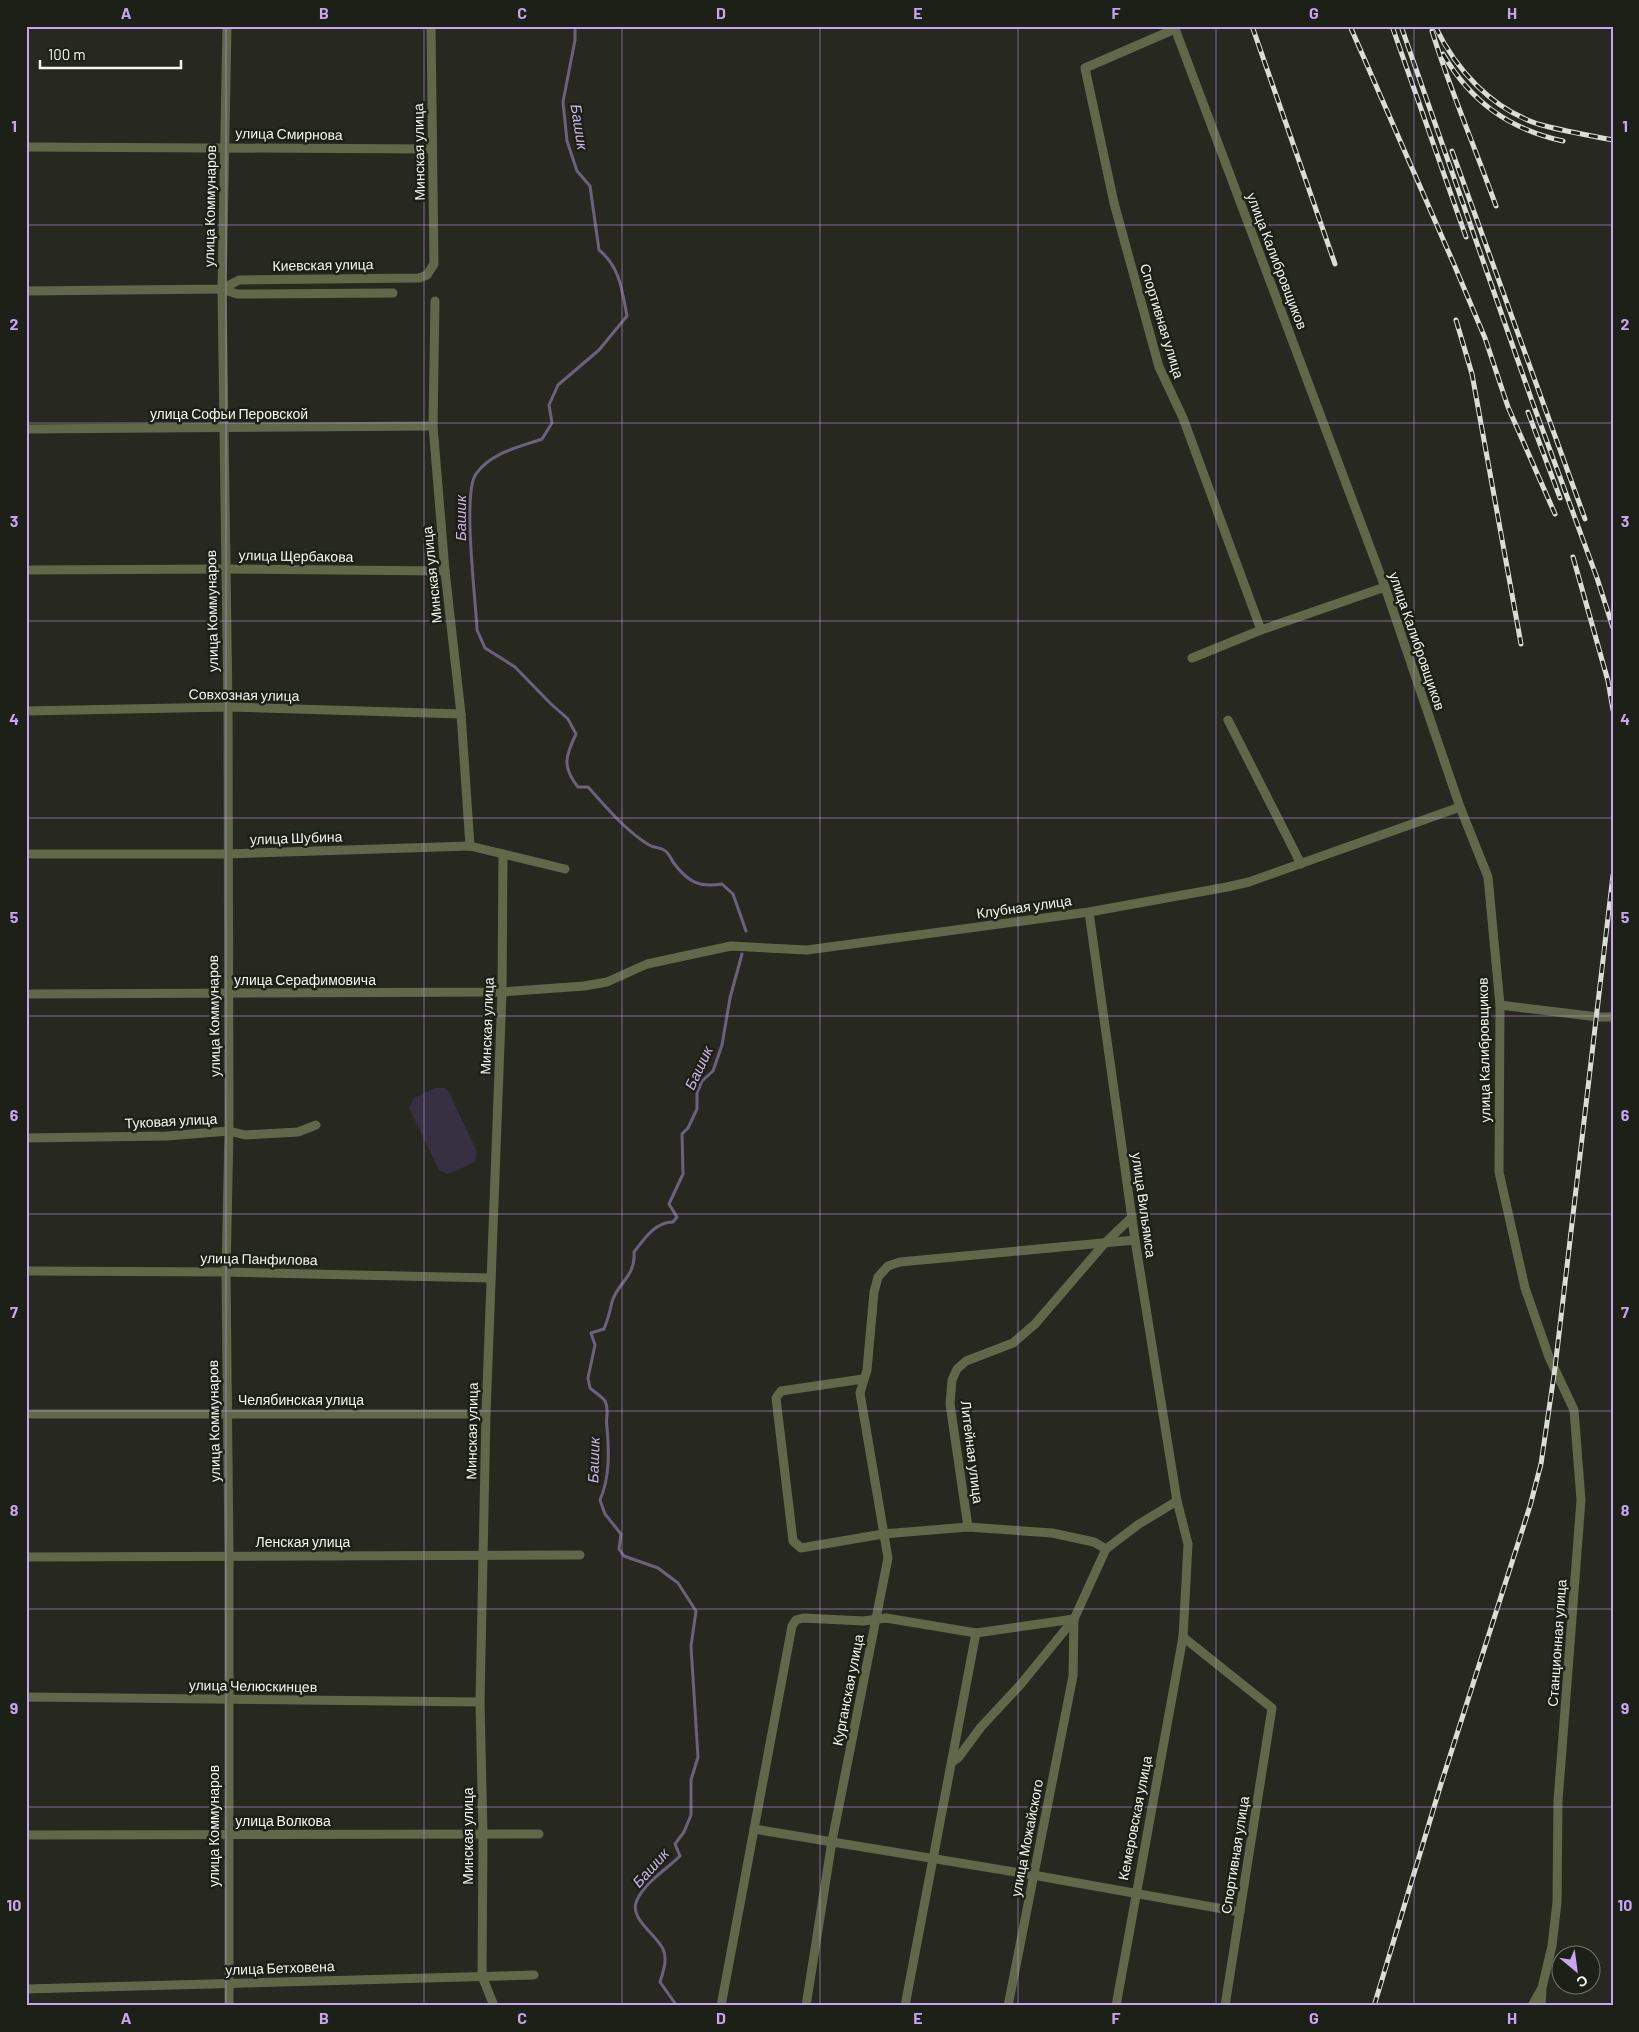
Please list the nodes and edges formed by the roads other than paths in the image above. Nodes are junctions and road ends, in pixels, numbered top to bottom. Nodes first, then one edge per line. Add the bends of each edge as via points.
1 (227, 26) edge
2 (431, 26) edge
3 (1174, 27) edge
4 (225, 146) junction
5 (26, 147) edge
6 (432, 150) junction
7 (427, 275) joint
8 (364, 278) junction
9 (222, 289) junction
10 (26, 291) edge
11 (363, 294) junction
12 (393, 294) dead end
13 (435, 301) dead end
14 (433, 426) junction
15 (225, 428) junction
16 (26, 429) edge
17 (225, 569) junction
18 (26, 570) edge
19 (445, 571) junction
20 (1385, 588) junction
21 (1262, 630) junction
22 (1192, 658) dead end
23 (228, 707) junction
24 (26, 711) edge
25 (461, 714) junction
26 (1228, 720) dead end
27 (1460, 807) junction
28 (470, 846) junction
29 (26, 854) edge
30 (227, 854) junction
31 (503, 854) junction
32 (1301, 864) junction
33 (565, 869) dead end
34 (1089, 912) junction
35 (584, 986) joint
36 (502, 992) junction
37 (26, 994) edge
38 (227, 994) junction
39 (1500, 1005) junction
40 (1613, 1016) edge
41 (316, 1124) dead end
42 (229, 1131) junction
43 (26, 1138) edge
44 (1132, 1217) junction
45 (1136, 1240) junction
46 (1104, 1244) junction
47 (26, 1272) edge
48 (226, 1272) junction
49 (491, 1278) junction
50 (1525, 1288) joint
51 (863, 1379) junction
52 (26, 1414) edge
53 (227, 1414) junction
54 (486, 1414) junction
55 (1177, 1501) junction
56 (968, 1527) junction
57 (884, 1534) junction
58 (1106, 1549) junction
59 (229, 1555) junction
60 (580, 1555) dead end
61 (26, 1556) edge
62 (484, 1556) junction
63 (876, 1619) junction
64 (1074, 1619) junction
65 (976, 1633) junction
66 (1183, 1637) junction
67 (26, 1698) edge
68 (228, 1699) junction
69 (480, 1702) junction
70 (952, 1762) junction
71 (754, 1829) junction
72 (483, 1834) junction
73 (539, 1834) dead end
74 (26, 1835) edge
75 (228, 1835) junction
76 (832, 1841) junction
77 (934, 1858) junction
78 (1033, 1875) junction
79 (1135, 1895) junction
80 (1240, 1912) junction
81 (534, 1974) dead end
82 (482, 1976) junction
83 (229, 1984) junction
84 (1542, 1988) junction
85 (26, 1989) edge
86 (229, 2006) edge
87 (494, 2006) edge
88 (721, 2006) edge
89 (806, 2006) edge
90 (905, 2006) edge
91 (1008, 2006) edge
92 (1116, 2006) edge
93 (1225, 2006) edge
94 (1532, 2006) edge
95 (1541, 2006) edge

1 - 4 street, улица Коммунаров
2 - 6 street, Минская улица
3 - 20 street, улица Калибровщиков
3 - 21 street, Спортивная улица via 1084,68 1114,203 1159,367 1183,418
4 - 5 street, улица Смирнова
4 - 6 street, улица Смирнова
4 - 9 street, улица Коммунаров
6 - 7 street, Минская улица via 434,264
7 - 8 street, Киевская улица via 419,278
8 - 9 street, Киевская улица via 240,280
8 - 11 street
9 - 10 street, Киевская улица
9 - 11 street, Киевская улица via 237,294
9 - 15 street, улица Коммунаров
11 - 12 street, Киевская улица
13 - 14 street, Минская улица
14 - 15 street, улица Софьи Перовской
14 - 19 street, Минская улица
15 - 16 street, улица Софьи Перовской
15 - 17 street, улица Коммунаров
17 - 18 street, улица Щербакова
17 - 19 street, улица Щербакова
17 - 23 street, улица Коммунаров
19 - 25 street, Минская улица
20 - 21 street
20 - 27 street, улица Калибровщиков
21 - 22 street
23 - 24 street, Совхозная улица
23 - 25 street, Совхозная улица
23 - 30 street, улица Коммунаров
25 - 28 street, Минская улица
26 - 32 street
27 - 32 street, Клубная улица
27 - 39 street, улица Калибровщиков via 1488,877
28 - 30 street, улица Шубина
28 - 31 street, улица Шубина
29 - 30 street, улица Шубина
30 - 38 street, улица Коммунаров
31 - 33 street, улица Шубина
31 - 36 street, Минская улица
32 - 34 street, Клубная улица via 1249,882
34 - 35 street, Клубная улица via 807,950 731,946 648,964 607,982
34 - 44 street, улица Вильямса
35 - 36 street, улица Серафимовича
36 - 38 street, улица Серафимовича
36 - 49 street, Минская улица
37 - 38 street, улица Серафимовича
38 - 42 street, улица Коммунаров
39 - 40 street
39 - 50 street, улица Калибровщиков via 1499,1172
41 - 42 street, Туковая улица via 298,1132 245,1134
42 - 43 street, Туковая улица via 168,1136
42 - 48 street, улица Коммунаров
44 - 45 street, улица Вильямса
44 - 46 street
45 - 46 street
45 - 55 street, улица Вильямса
46 - 51 street, Курганская улица via 900,1262 888,1266 878,1277 874,1292 867,1370
46 - 56 street, Литейная улица via 1035,1324 1013,1343 966,1361 956,1369 950,1404
47 - 48 street, улица Панфилова
48 - 49 street, улица Панфилова
48 - 53 street, улица Коммунаров
49 - 54 street, Минская улица
50 - 84 street, Станционная улица via 1549,1357 1574,1410 1581,1500 1558,1801 1557,1902 1552,1946
51 - 57 street, Курганская улица via 860,1393
51 - 57 street via 777,1394 793,1541 801,1548
52 - 53 street, Челябинская улица
53 - 54 street, Челябинская улица
53 - 59 street, улица Коммунаров
54 - 62 street, Минская улица
55 - 58 street
55 - 66 street, улица Вильямса via 1188,1544
56 - 57 street
56 - 58 street via 1052,1533 1094,1542
57 - 63 street, Курганская улица via 888,1558
58 - 64 street
59 - 61 street, Ленская улица
59 - 62 street, Ленская улица
59 - 68 street, улица Коммунаров
60 - 62 street, Ленская улица
62 - 69 street, Минская улица
63 - 65 street
63 - 71 street via 803,1618 792,1626
63 - 76 street, Курганская улица
64 - 65 street
64 - 70 street via 1022,1684
64 - 78 street, улица Можайского via 1073,1676
65 - 70 street
66 - 79 street, Кемеровская улица
66 - 80 street, Спортивная улица via 1272,1708
67 - 68 street, улица Челюскинцев
68 - 69 street, улица Челюскинцев
68 - 75 street, улица Коммунаров
69 - 72 street, Минская улица
70 - 77 street
71 - 76 street
71 - 88 street
72 - 73 street, улица Волкова
72 - 75 street, улица Волкова
72 - 82 street, Минская улица
74 - 75 street, улица Волкова
75 - 83 street, улица Коммунаров
76 - 77 street
76 - 89 street, Курганская улица
77 - 78 street
77 - 90 street
78 - 79 street
78 - 91 street, улица Можайского
79 - 80 street
79 - 92 street, Кемеровская улица
80 - 93 street, Спортивная улица
81 - 82 street, улица Бетховена
82 - 83 street, улица Бетховена
82 - 87 street, Минская улица
83 - 85 street, улица Бетховена
83 - 86 street, улица Коммунаров
84 - 94 street, Станционная улица
84 - 95 street

